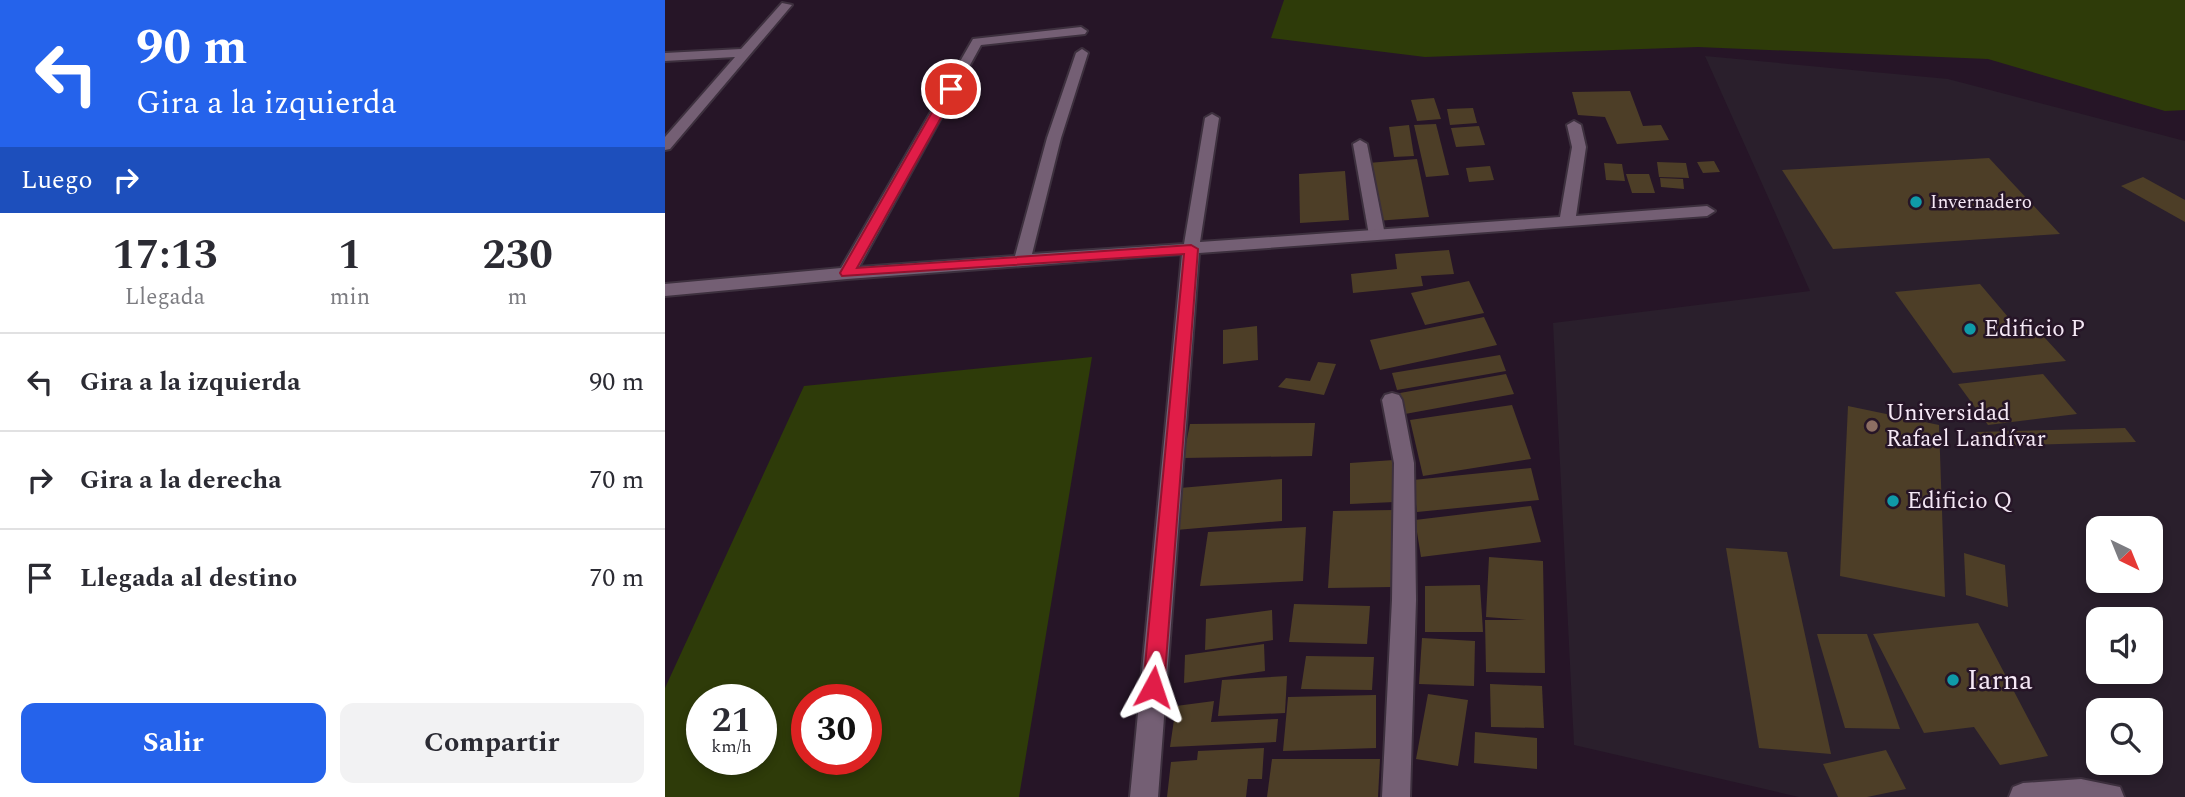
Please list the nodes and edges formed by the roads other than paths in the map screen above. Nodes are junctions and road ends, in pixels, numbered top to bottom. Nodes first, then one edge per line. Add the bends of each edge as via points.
1 (786, 5) dead end
2 (1081, 31) dead end
3 (743, 53) junction
4 (1082, 53) dead end
5 (665, 57) edge
6 (1212, 118) dead end
7 (1574, 125) dead end
8 (1360, 144) dead end
9 (665, 146) edge
10 (1707, 211) dead end
11 (1567, 222) junction
12 (1377, 235) junction
13 (1191, 249) junction
14 (1022, 261) junction
15 (847, 273) junction
16 (665, 290) edge
17 (1392, 400) dead end
18 (1144, 797) edge
19 (1395, 797) edge
20 (2023, 797) edge
21 (2110, 797) edge

1 - 3 street
2 - 15 street via 977,42
3 - 5 street
3 - 9 street
4 - 14 street
6 - 13 street
7 - 11 street via 1579,147
8 - 12 street
10 - 11 street
11 - 12 street
12 - 13 street
13 - 14 street
13 - 18 street
14 - 15 street
15 - 16 street
17 - 19 street via 1404,463 1404,600
20 - 21 street via 2081,793

